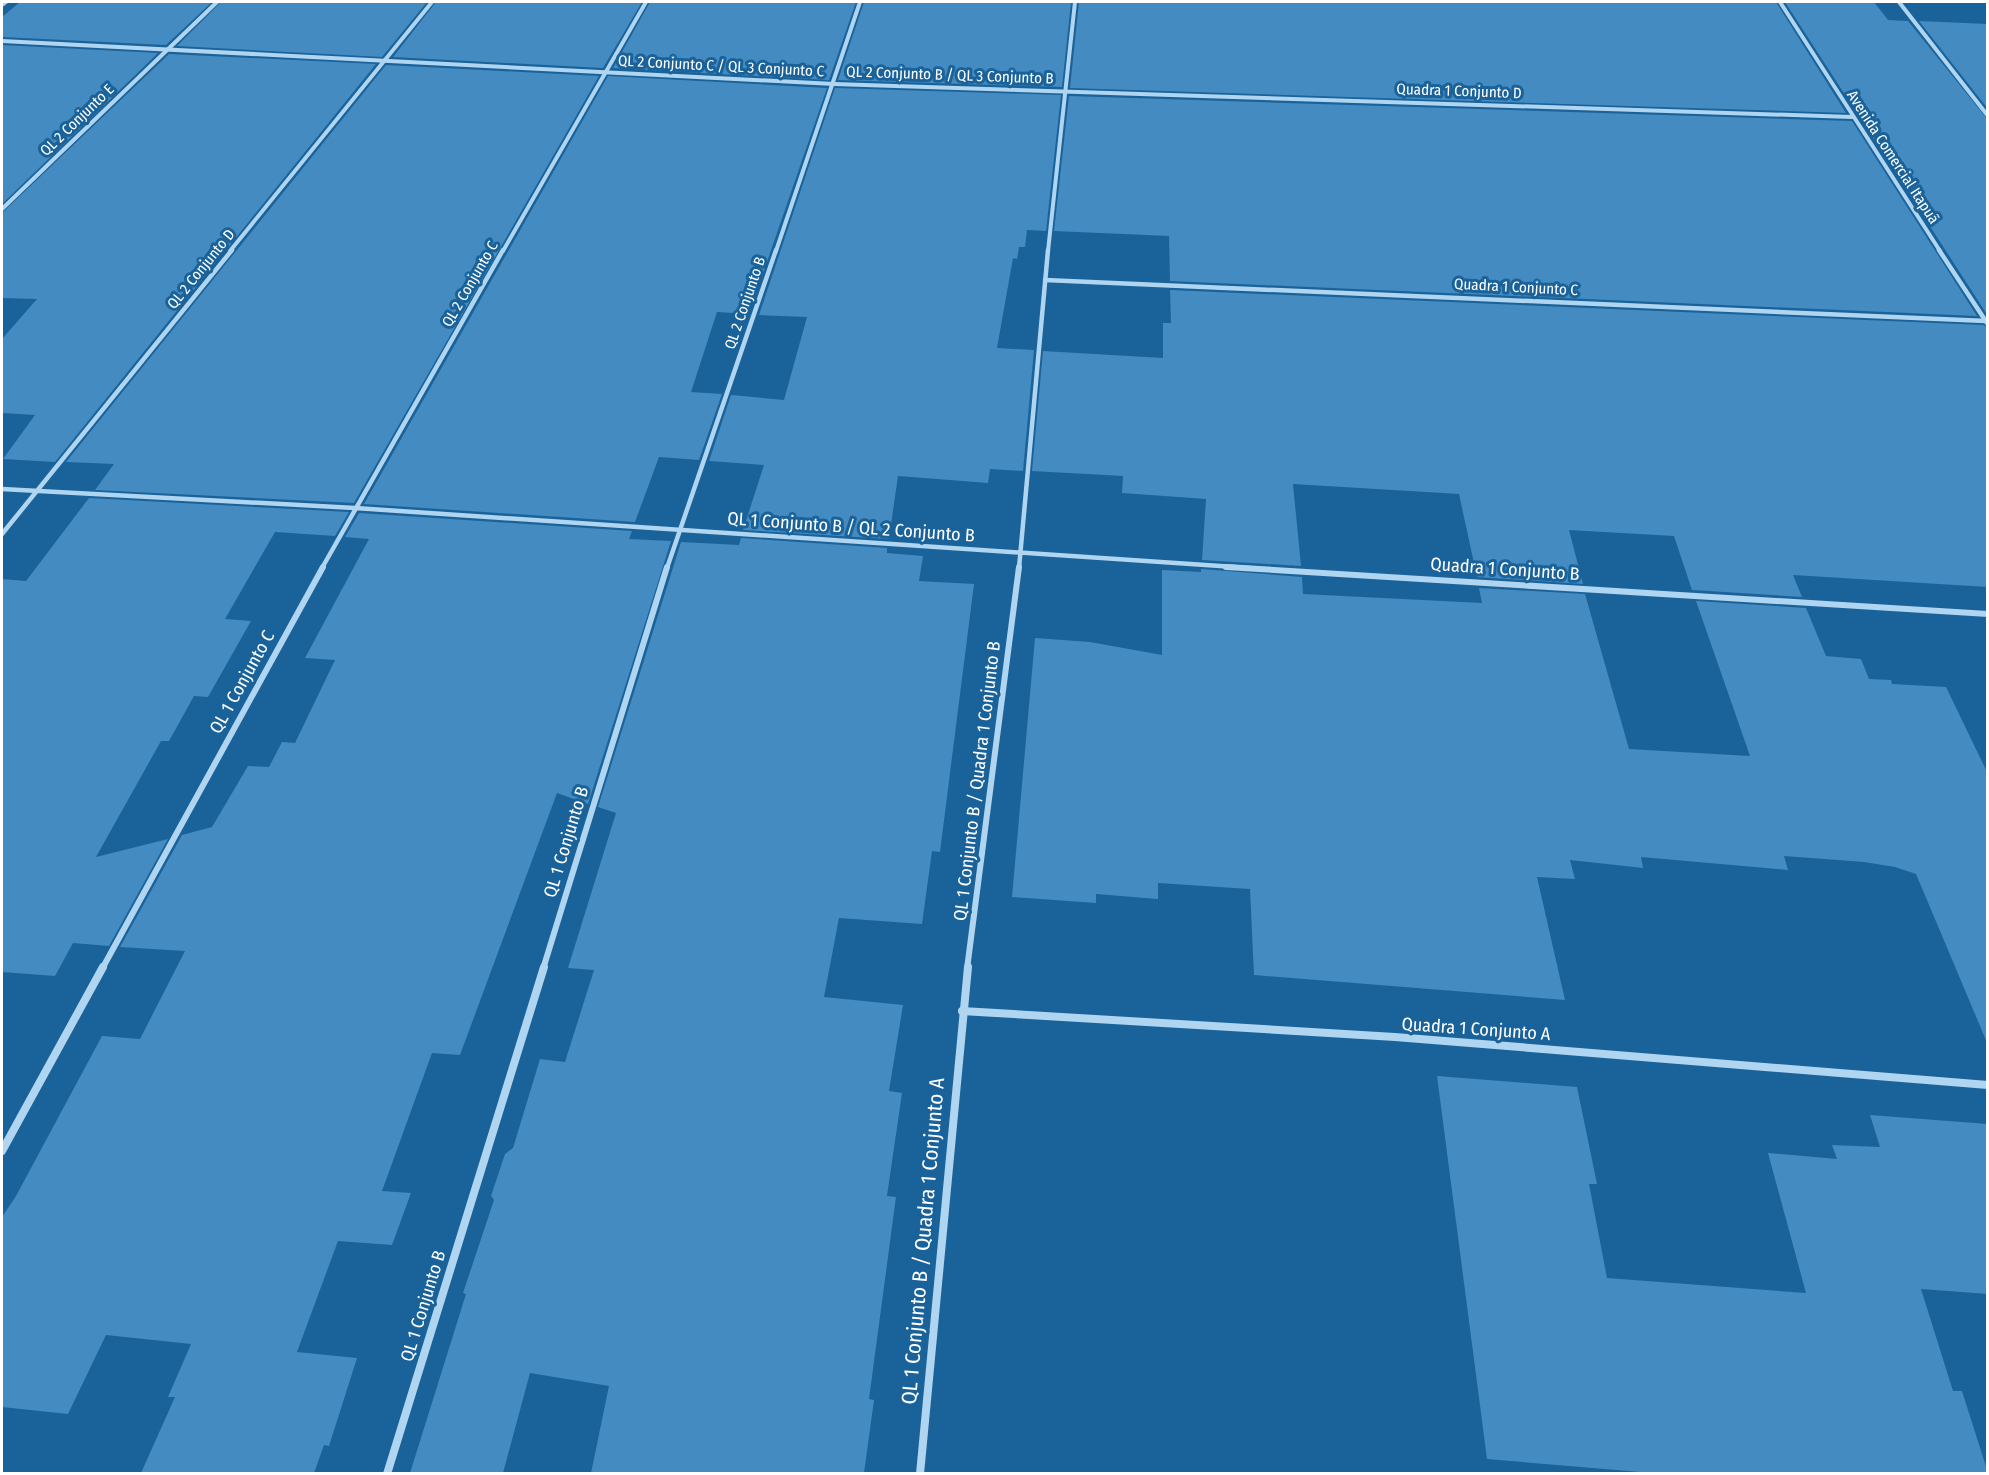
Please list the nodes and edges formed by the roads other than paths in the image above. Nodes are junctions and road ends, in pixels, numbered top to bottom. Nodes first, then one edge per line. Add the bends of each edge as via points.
1 (6, 2) edge
2 (217, 2) edge
3 (432, 2) edge
4 (646, 2) edge
5 (860, 2) edge
6 (1076, 2) edge
7 (1780, 2) edge
8 (1899, 2) edge
9 (2, 5) edge
10 (2, 41) edge
11 (168, 50) junction
12 (386, 60) junction
13 (607, 71) junction
14 (834, 84) junction
15 (1065, 90) junction
16 (1988, 116) edge
17 (1852, 117) junction
18 (2, 209) edge
19 (1045, 280) junction
20 (1987, 322) edge
21 (2, 489) edge
22 (35, 492) junction
23 (355, 508) junction
24 (679, 529) junction
25 (2, 534) edge
26 (1021, 554) junction
27 (1988, 614) edge
28 (962, 1011) junction
29 (1988, 1085) edge
30 (2, 1151) edge
31 (387, 1473) edge
32 (920, 1473) edge

1 - 9 street
2 - 11 street, QL 2 Conjunto E
3 - 12 street, QL 2 Conjunto D
4 - 13 street, QL 2 Conjunto C
5 - 14 street, QL 2 Conjunto B
6 - 15 street, QL 1 Conjunto B / Quadra 1 Conjunto B
7 - 17 street, Avenida Comercial Itapuã
8 - 16 street
10 - 11 street, QL 2 Conjunto C / QL 3 Conjunto C
11 - 12 street, QL 2 Conjunto C / QL 3 Conjunto C
11 - 18 street, QL 2 Conjunto E
12 - 13 street, QL 2 Conjunto C / QL 3 Conjunto C
12 - 22 street, QL 2 Conjunto D
13 - 14 street, QL 2 Conjunto C / QL 3 Conjunto C
13 - 23 street, QL 2 Conjunto C
14 - 15 street, QL 2 Conjunto B / QL 3 Conjunto B
14 - 24 street, QL 2 Conjunto B
15 - 17 street, Quadra 1 Conjunto D
15 - 19 street, QL 1 Conjunto B / Quadra 1 Conjunto B
17 - 20 street, Avenida Comercial Itapuã
19 - 20 street, Quadra 1 Conjunto C
19 - 26 street, QL 1 Conjunto B / Quadra 1 Conjunto B
21 - 22 street
22 - 23 street
22 - 25 street, QL 2 Conjunto D
23 - 24 street
23 - 30 street, QL 1 Conjunto C
24 - 26 street, QL 1 Conjunto B / QL 2 Conjunto B
24 - 31 street, QL 1 Conjunto B
26 - 27 street, Quadra 1 Conjunto B
26 - 28 street, QL 1 Conjunto B / Quadra 1 Conjunto B
28 - 29 street, Quadra 1 Conjunto A via 1395,1037
28 - 32 street, QL 1 Conjunto B / Quadra 1 Conjunto A

